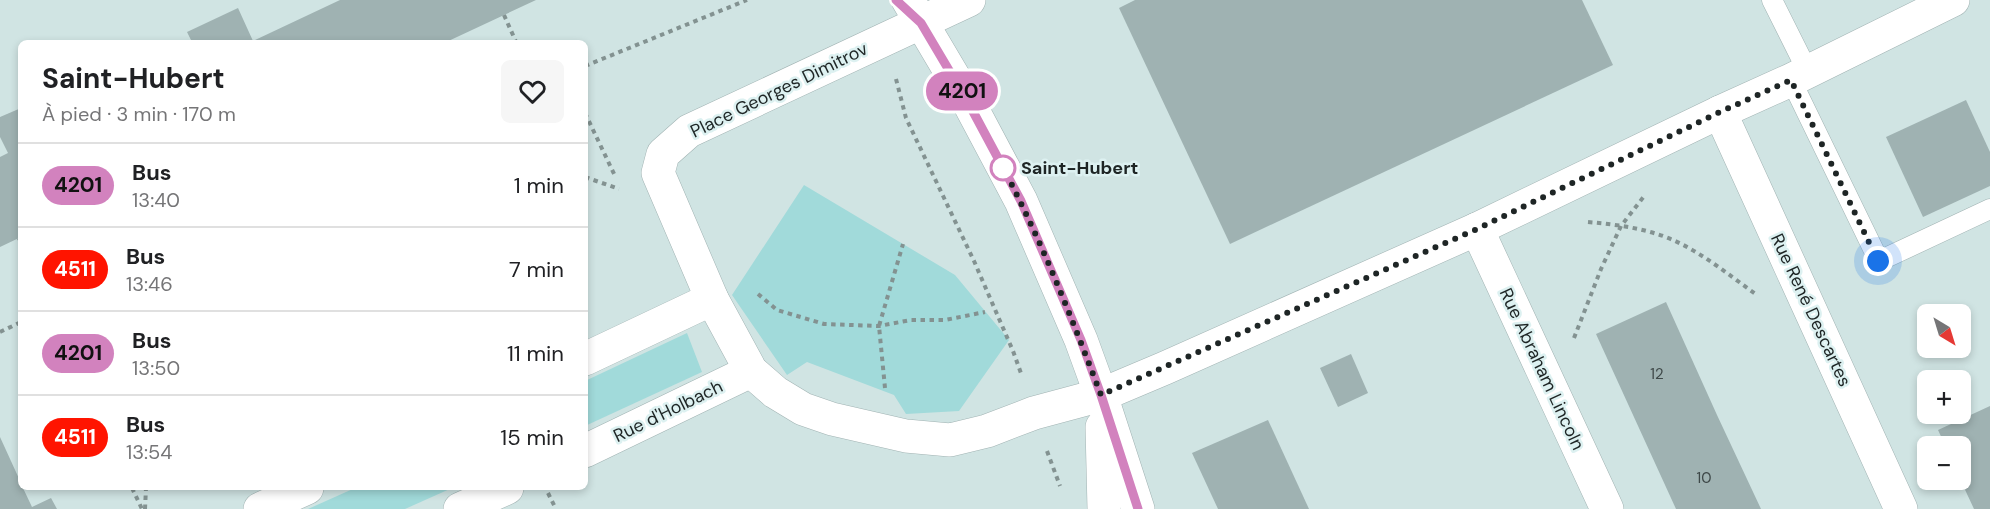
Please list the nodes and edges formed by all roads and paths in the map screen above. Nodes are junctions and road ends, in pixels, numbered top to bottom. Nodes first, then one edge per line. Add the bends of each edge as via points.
1 (747, 0) edge
2 (896, 0) edge
3 (969, 0) edge
4 (1772, 0) edge
5 (1953, 0) edge
6 (915, 11) edge
7 (504, 15) dead end
8 (515, 40) edge
9 (883, 40) junction
10 (588, 65) edge
11 (1800, 76) junction
12 (1720, 112) junction
13 (588, 119) edge
14 (622, 190) dead end
15 (1646, 194) dead end
16 (1990, 209) edge
17 (1587, 222) dead end
18 (1621, 225) junction
19 (1477, 229) junction
20 (903, 244) dead end
21 (750, 287) dead end
22 (1758, 295) dead end
23 (712, 299) junction
24 (985, 312) dead end
25 (18, 323) edge
26 (879, 326) junction
27 (0, 332) edge
28 (588, 358) edge
29 (751, 371) junction
30 (1550, 387) junction
31 (886, 392) dead end
32 (1101, 395) junction
33 (1034, 413) junction
34 (588, 450) edge
35 (133, 490) edge
36 (146, 490) edge
37 (303, 490) edge
38 (503, 490) edge
39 (547, 490) edge
40 (1062, 491) dead end
41 (143, 509) edge
42 (260, 509) edge
43 (460, 509) edge
44 (556, 509) edge
45 (1104, 509) edge
46 (1138, 509) edge
47 (1606, 509) edge
48 (1901, 509) edge

1 - 10 path
2 - 6 street
3 - 6 street, Place Georges Dimitrov
4 - 11 lane
5 - 11 street, Place Georges Dimitrov
6 - 9 street, Place Georges Dimitrov
6 - 32 street via 1021,201
7 - 8 path
9 - 23 street, Place Georges Dimitrov via 689,130 663,154 658,173
9 - 33 path via 906,118 974,261 1013,351
11 - 12 street, Place Georges Dimitrov
11 - 16 lane via 1878,261
12 - 19 street, Place Georges Dimitrov
12 - 48 street, Rue René Descartes
13 - 14 path
15 - 18 path
17 - 18 path
18 - 22 path via 1659,234 1689,248
18 - 30 path
19 - 30 street, Rue Abraham Lincoln
19 - 32 street, Place Georges Dimitrov
20 - 26 path
21 - 26 path via 777,310 824,324
23 - 28 street
23 - 29 street, Place Georges Dimitrov
24 - 26 path
25 - 27 path
26 - 31 path
29 - 33 street, Place Georges Dimitrov via 803,409 906,436 950,440
29 - 34 street, Rue d'Holbach
30 - 47 street, Rue Abraham Lincoln
32 - 33 street, Place Georges Dimitrov
32 - 45 street
32 - 46 street
33 - 40 path
35 - 41 path
36 - 41 path
37 - 42 street
38 - 43 street
39 - 44 path

